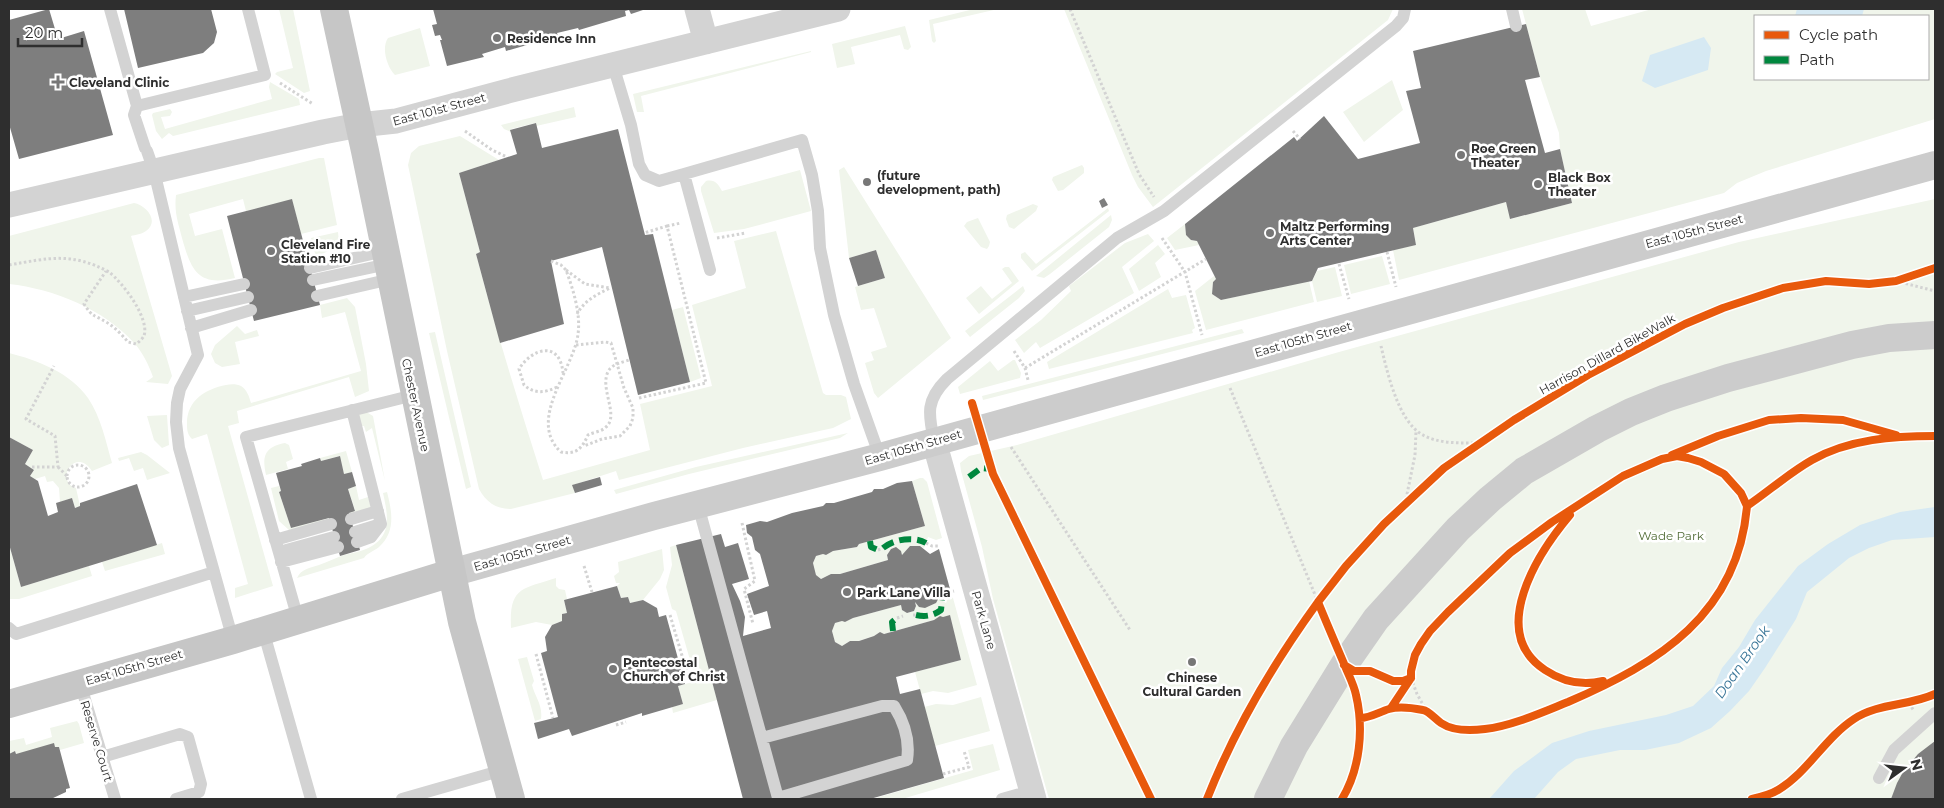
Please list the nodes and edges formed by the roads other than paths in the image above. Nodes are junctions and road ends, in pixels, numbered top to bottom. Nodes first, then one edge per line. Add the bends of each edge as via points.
1 (110, 9) edge
2 (248, 9) edge
3 (334, 9) edge
4 (697, 9) edge
5 (838, 9) edge
6 (1405, 9) edge
7 (1512, 9) edge
8 (801, 13) edge
9 (1516, 26) dead end
10 (706, 42) junction
11 (613, 65) junction
12 (137, 106) junction
13 (358, 125) junction
14 (149, 157) junction
15 (1935, 165) edge
16 (684, 174) junction
17 (9, 204) edge
18 (388, 265) junction
19 (710, 270) dead end
20 (311, 274) dead end
21 (244, 284) dead end
22 (317, 296) dead end
23 (184, 297) junction
24 (248, 297) dead end
25 (251, 310) dead end
26 (187, 311) junction
27 (191, 328) junction
28 (1935, 335) edge
29 (414, 395) junction
30 (352, 410) junction
31 (934, 441) junction
32 (880, 457) junction
33 (698, 505) junction
34 (380, 518) junction
35 (351, 519) dead end
36 (331, 524) dead end
37 (356, 537) dead end
38 (336, 542) dead end
39 (278, 552) junction
40 (214, 572) junction
41 (451, 573) junction
42 (298, 619) junction
43 (9, 628) edge
44 (263, 630) junction
45 (233, 640) junction
46 (80, 682) junction
47 (9, 704) edge
48 (1935, 713) edge
49 (762, 738) junction
50 (102, 757) junction
51 (503, 770) junction
52 (1879, 778) dead end
53 (1032, 795) edge
54 (115, 799) edge
55 (176, 799) edge
56 (311, 799) edge
57 (402, 799) edge
58 (512, 799) edge
59 (1002, 799) edge
60 (1268, 799) edge

1 - 12 lane
2 - 12 lane via 265,75
3 - 13 main road, Chester Avenue
4 - 10 street
5 - 8 street, East 101st Street
6 - 31 lane via 1396,26 1164,211 1117,238 947,378 932,396 930,423
7 - 9 lane
8 - 10 street, East 101st Street
10 - 11 street, East 101st Street
11 - 13 street, East 101st Street via 396,121
11 - 16 lane via 645,176 659,181
12 - 14 lane via 134,115
13 - 14 street, East 101st Street
13 - 18 main road, Chester Avenue
14 - 17 street, East 101st Street
14 - 23 lane
15 - 31 main road, East 105th Street
16 - 19 lane
16 - 32 lane via 802,140 817,202 820,248 834,315
18 - 20 lane
18 - 22 lane
18 - 29 main road, Chester Avenue
21 - 23 lane
23 - 26 lane
24 - 26 lane
25 - 27 lane
26 - 27 lane
27 - 40 lane via 198,355 180,389 176,422 179,448
28 - 60 main road via 1889,338 1852,345 1666,398 1597,429 1524,471 1458,529 1376,619 1294,746
29 - 30 lane
29 - 41 main road, Chester Avenue
30 - 34 lane
30 - 39 lane via 246,437
31 - 32 main road, East 105th Street
31 - 53 street, Park Lane
32 - 33 main road, East 105th Street
33 - 41 main road, East 105th Street
33 - 49 lane
34 - 35 lane
34 - 37 lane
36 - 39 lane
38 - 39 lane
39 - 42 lane
40 - 43 lane via 16,634
40 - 45 lane
41 - 42 main road, East 105th Street
41 - 51 main road, Chester Avenue
42 - 44 main road, East 105th Street
44 - 45 main road, East 105th Street
44 - 56 lane
45 - 46 main road, East 105th Street
46 - 47 main road, East 105th Street
46 - 50 lane, Reserve Court
48 - 52 lane via 1894,750
49 - 49 lane via 778,798 907,760 909,746 901,717 894,706 882,706
50 - 54 lane, Reserve Court
50 - 55 lane via 180,734 188,737 201,784 198,792
51 - 57 lane
51 - 58 main road, Chester Avenue
53 - 59 lane

